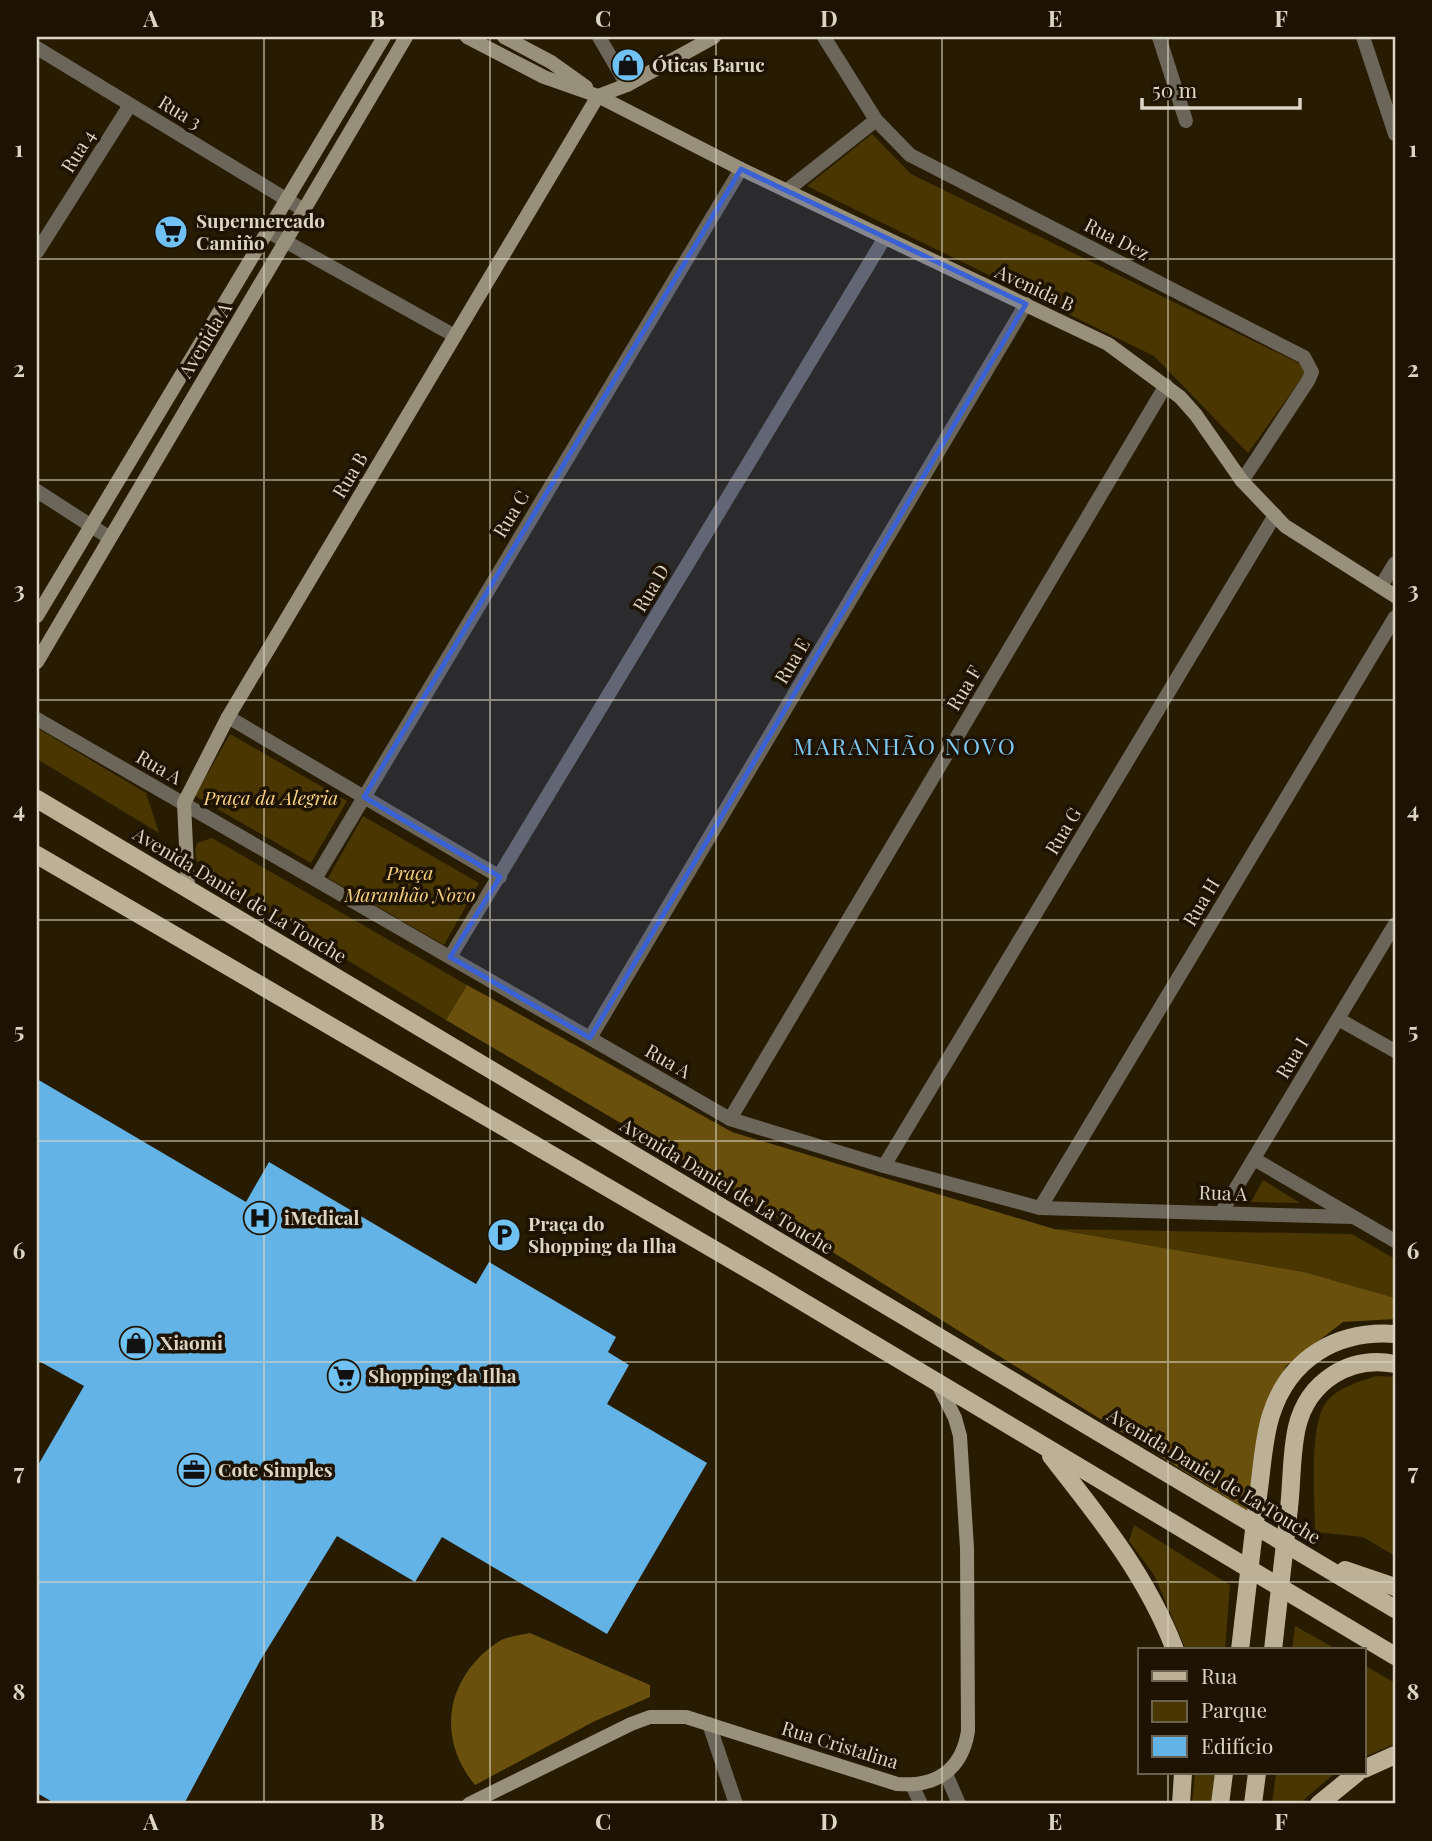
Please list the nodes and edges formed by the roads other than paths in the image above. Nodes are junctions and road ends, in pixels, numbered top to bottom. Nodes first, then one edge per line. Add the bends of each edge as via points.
1 (384, 37) edge
2 (405, 37) edge
3 (467, 37) edge
4 (504, 37) edge
5 (599, 37) edge
6 (714, 37) edge
7 (824, 37) edge
8 (1159, 37) edge
9 (1363, 37) edge
10 (37, 48) edge
11 (627, 85) junction
12 (598, 96) junction
13 (130, 105) junction
14 (876, 120) junction
15 (1186, 121) dead end
16 (1395, 134) edge
17 (741, 169) junction
18 (786, 191) junction
19 (287, 199) junction
20 (304, 210) junction
21 (267, 231) junction
22 (884, 239) junction
23 (285, 242) junction
24 (37, 253) edge
25 (1026, 304) junction
26 (455, 336) junction
27 (1166, 385) junction
28 (1242, 481) junction
29 (37, 491) edge
30 (1275, 515) junction
31 (92, 525) junction
32 (110, 537) junction
33 (1395, 563) edge
34 (1381, 586) junction
35 (1395, 596) edge
36 (37, 616) edge
37 (1395, 617) edge
38 (37, 662) edge
39 (229, 717) junction
40 (37, 719) edge
41 (364, 797) junction
42 (37, 799) edge
43 (184, 803) junction
44 (39, 858) edge
45 (500, 877) junction
46 (315, 879) junction
47 (188, 889) junction
48 (1395, 925) edge
49 (450, 957) junction
50 (1338, 1019) junction
51 (590, 1038) junction
52 (1395, 1051) edge
53 (730, 1119) junction
54 (1254, 1159) junction
55 (884, 1166) junction
56 (1040, 1208) junction
57 (1221, 1213) junction
58 (1352, 1217) junction
59 (1395, 1241) edge
60 (1395, 1334) edge
61 (1395, 1364) edge
62 (938, 1384) junction
63 (1045, 1447) junction
64 (1314, 1560) junction
65 (1395, 1587) edge
66 (1395, 1609) edge
67 (1174, 1648) edge
68 (1240, 1648) edge
69 (1273, 1648) edge
70 (1395, 1656) edge
71 (709, 1724) junction
72 (1395, 1755) edge
73 (1366, 1768) edge
74 (946, 1774) junction
75 (1183, 1774) edge
76 (1224, 1774) edge
77 (1257, 1774) edge
78 (1356, 1774) edge
79 (912, 1785) junction
80 (469, 1804) edge
81 (736, 1804) edge
82 (921, 1804) edge
83 (959, 1804) edge
84 (1181, 1804) edge
85 (1220, 1804) edge
86 (1254, 1804) edge
87 (1318, 1804) edge

1 - 19 street, Avenida A
2 - 20 street, Avenida A
3 - 12 street, Avenida B via 544,77
4 - 12 street, Avenida B via 551,62
5 - 11 street
6 - 11 street
7 - 14 street, Rua Dez
8 - 15 street
9 - 16 street
10 - 13 street, Rua 3
11 - 12 street
12 - 17 street, Avenida B
12 - 26 street, Rua B
13 - 19 street, Rua 3
13 - 24 street, Rua 4
14 - 18 street
14 - 28 street, Rua Dez via 910,155 1304,357 1312,372 1308,381
17 - 18 street, Avenida B
17 - 41 street, Rua C
18 - 22 street, Avenida B
19 - 20 street, Rua 3
19 - 21 street, Avenida A
20 - 23 street, Avenida A
21 - 23 street
21 - 31 street, Avenida A
22 - 25 street, Avenida B
22 - 45 street, Rua D
23 - 26 street
23 - 32 street, Avenida A
25 - 27 street, Avenida B via 1108,344
25 - 51 street, Rua E
26 - 39 street, Rua B
27 - 28 street, Avenida B via 1196,415
27 - 53 street, Rua F
28 - 30 street, Avenida B
29 - 31 street
30 - 34 street, Avenida B via 1285,526
30 - 55 street, Rua G
31 - 32 street
31 - 36 street, Avenida A
32 - 38 street, Avenida A
33 - 34 street
34 - 35 street, Avenida B
37 - 56 street, Rua H
39 - 41 street
39 - 43 street, Rua B
40 - 43 street, Rua A
41 - 45 street
41 - 46 street, Rua C
42 - 47 main road, Avenida Daniel de La Touche
43 - 46 street, Rua A
43 - 47 street
44 - 62 main road
45 - 49 street, Rua D
46 - 49 street, Rua A
47 - 64 main road, Avenida Daniel de La Touche
48 - 50 street, Rua I
49 - 51 street, Rua A
50 - 52 street
50 - 54 street, Rua I
51 - 53 street, Rua A
53 - 55 street, Rua A
54 - 57 street, Rua I
54 - 58 street, Rua A
55 - 56 street, Rua A
56 - 57 street, Rua A
57 - 58 street, Rua A
58 - 59 street, Rua A
60 - 68 main road, bridge via 1352,1335 1307,1359 1290,1378 1270,1418
61 - 69 main road, bridge via 1379,1361 1345,1367 1317,1388 1297,1427
62 - 63 main road
62 - 74 street via 960,1436 967,1548 968,1731 960,1759
63 - 67 main road via 1136,1569
63 - 70 main road
64 - 65 main road
64 - 66 main road, Avenida Daniel de La Touche
71 - 79 street, Rua Cristalina via 869,1777
71 - 80 street, Rua Cristalina via 686,1717 650,1717
71 - 81 street
72 - 73 main road
74 - 79 street, Rua Cristalina
74 - 83 street
75 - 84 main road
76 - 85 main road
77 - 86 main road
78 - 87 main road
79 - 82 street

